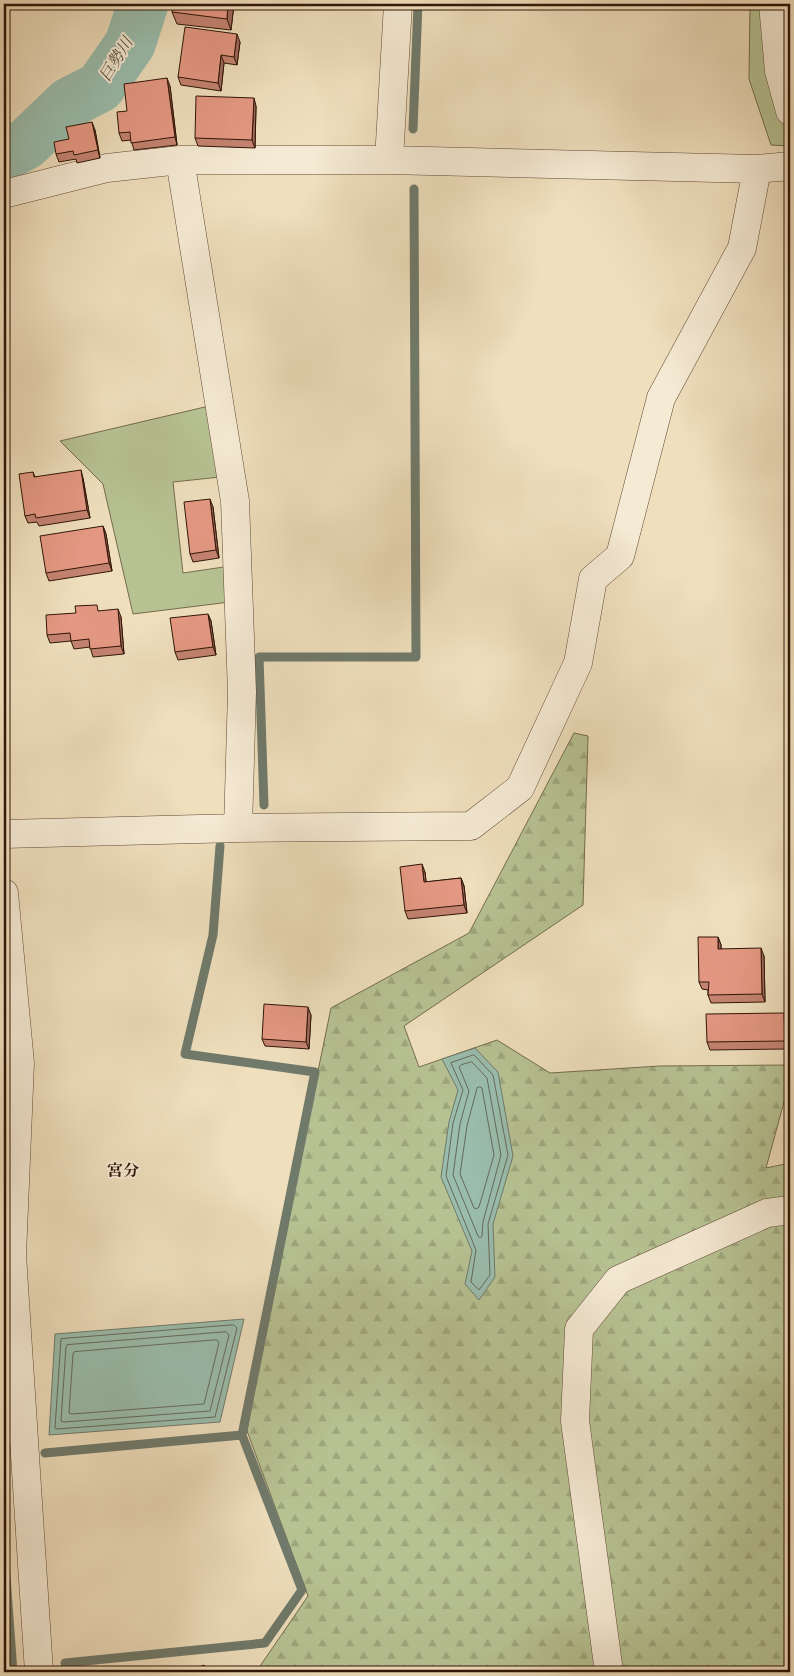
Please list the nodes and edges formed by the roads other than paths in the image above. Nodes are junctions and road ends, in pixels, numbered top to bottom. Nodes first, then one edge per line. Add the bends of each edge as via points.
1 (398, 4) edge
2 (772, 4) edge
3 (790, 111) edge
4 (180, 160) junction
5 (390, 160) junction
6 (790, 166) edge
7 (757, 169) junction
8 (4, 194) edge
9 (238, 828) junction
10 (4, 834) edge
11 (4, 893) edge
12 (12, 1062) edge
13 (790, 1210) edge
14 (39, 1672) edge
15 (609, 1672) edge

1 - 5 street
2 - 3 street via 779,72
4 - 5 street
4 - 8 street via 107,168
4 - 9 street via 235,501 242,692
5 - 7 street
6 - 7 street
7 - 9 street via 742,248 662,398 620,556 593,579 578,663 520,788 472,826
9 - 10 street
11 - 12 street
12 - 14 street via 12,1255
13 - 15 street via 767,1213 618,1280 578,1329 575,1421

